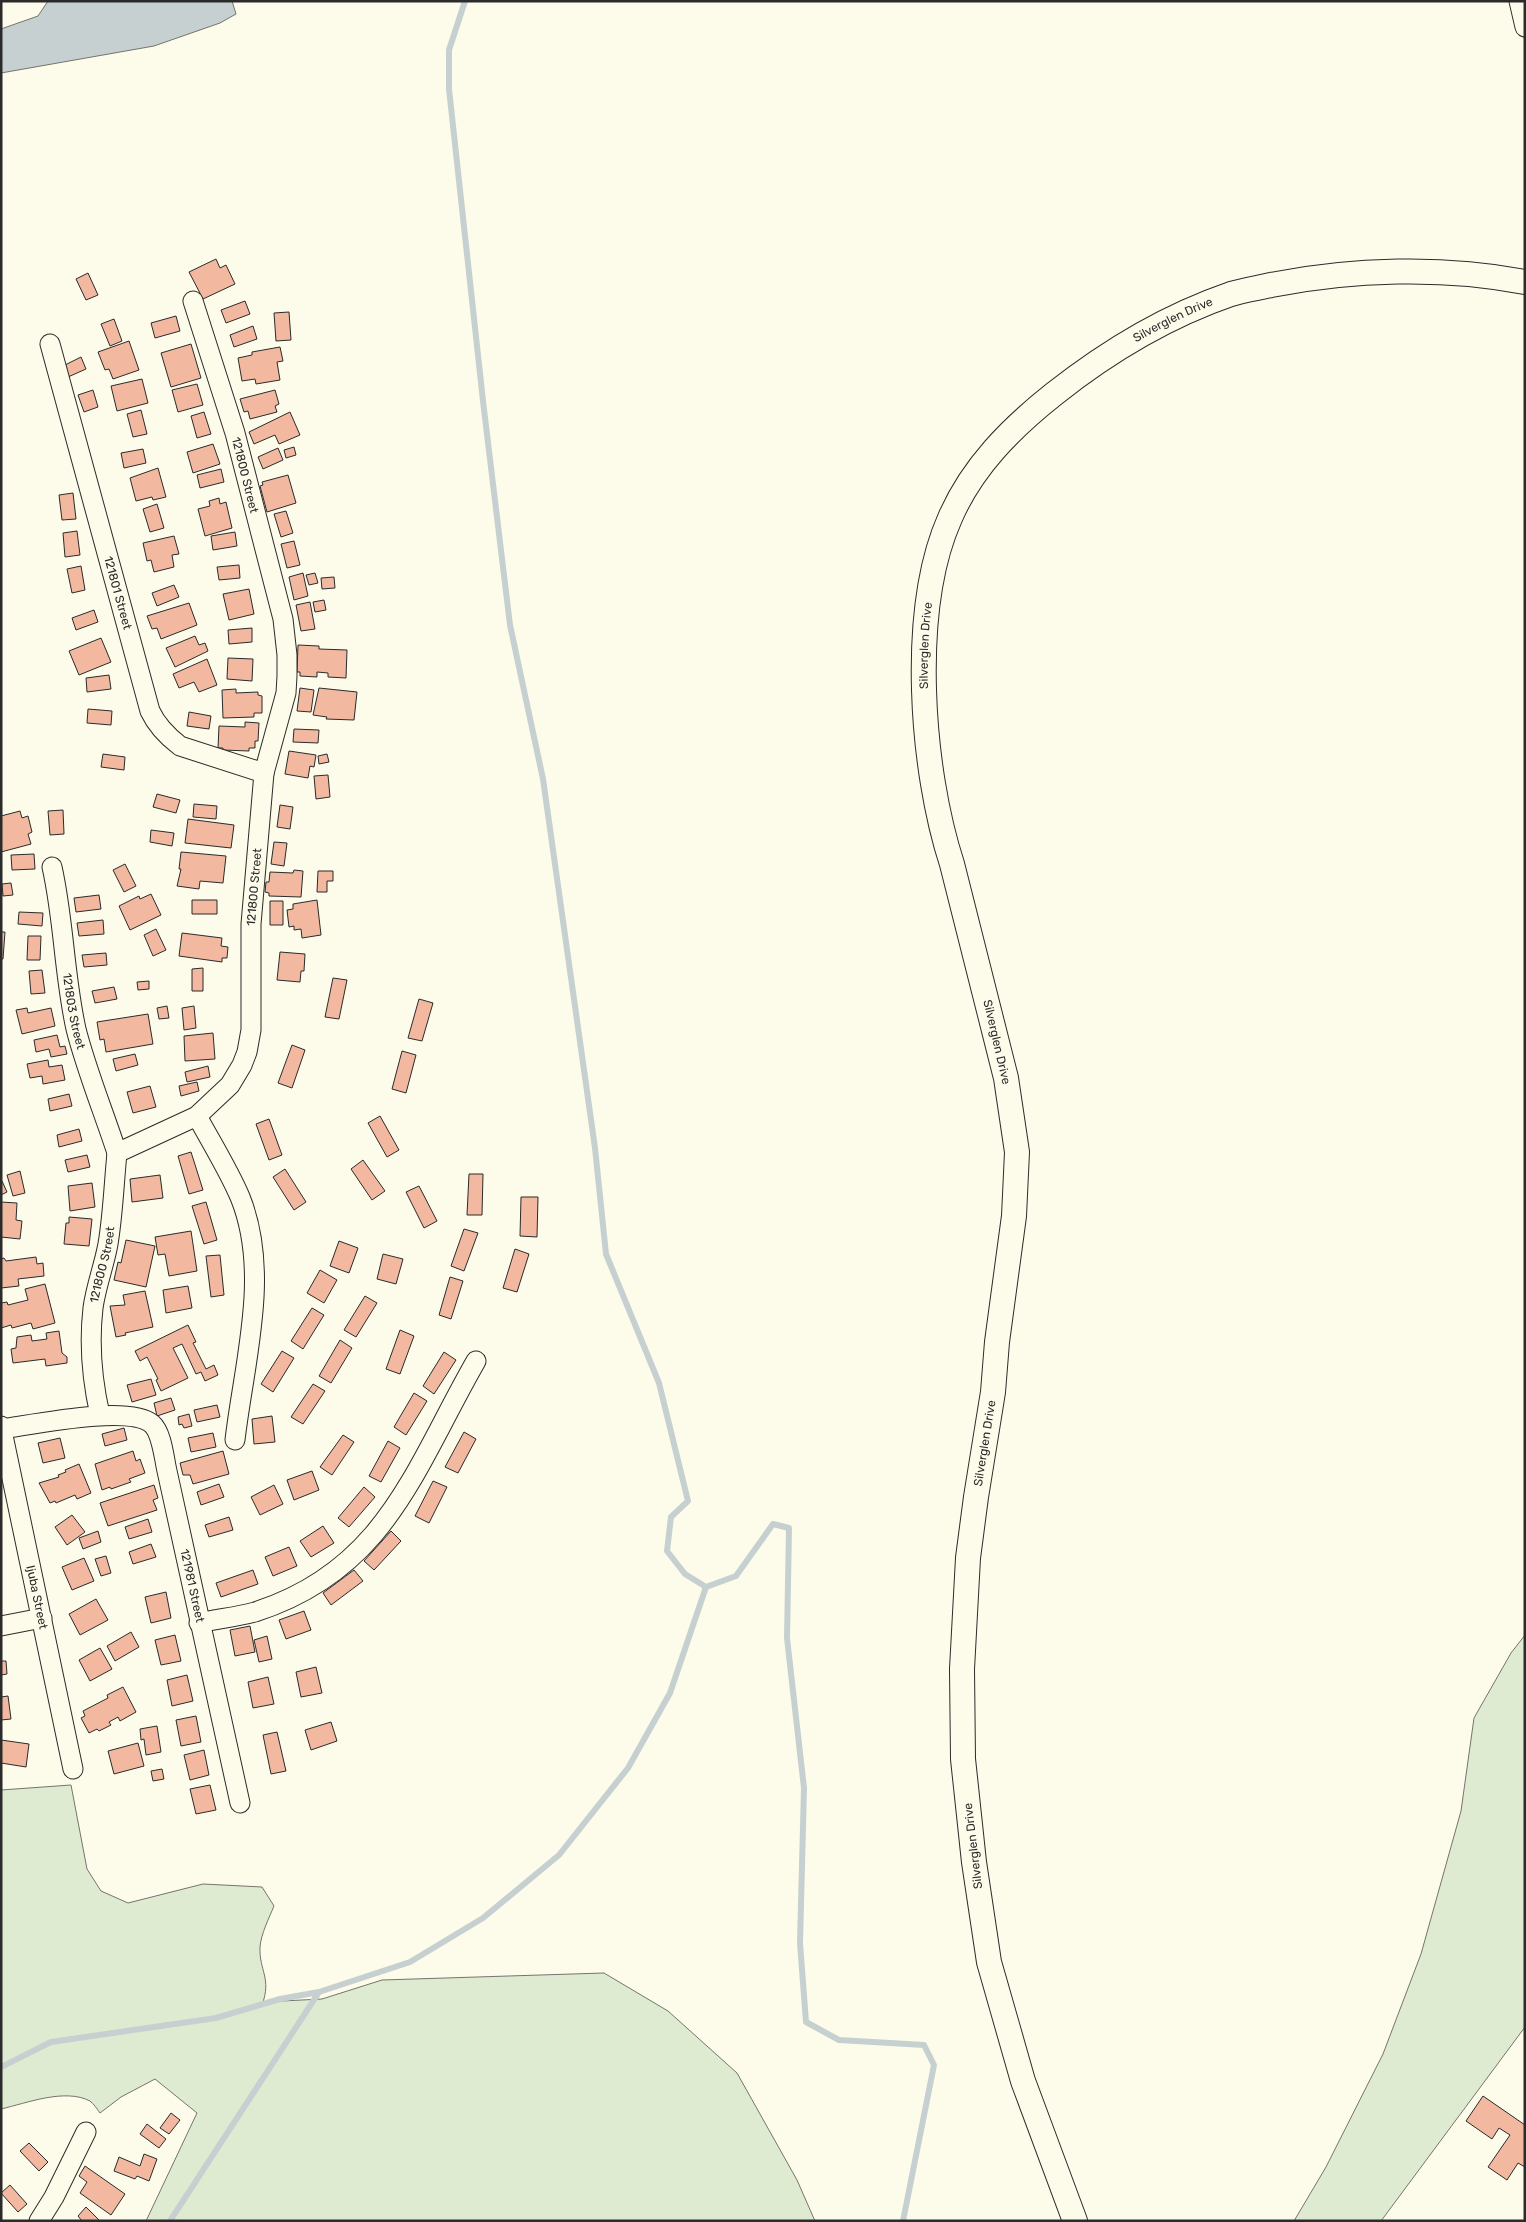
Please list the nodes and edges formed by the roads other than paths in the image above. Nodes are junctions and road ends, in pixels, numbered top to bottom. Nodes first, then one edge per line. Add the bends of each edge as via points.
1 (1519, 1) edge
2 (1525, 27) edge
3 (1525, 282) edge
4 (193, 301) dead end
5 (50, 344) dead end
6 (264, 773) junction
7 (52, 867) dead end
8 (197, 1116) junction
9 (116, 1153) junction
10 (476, 1361) dead end
11 (100, 1415) junction
12 (2, 1428) edge
13 (235, 1440) dead end
14 (42, 1618) junction
15 (199, 1623) junction
16 (1, 1626) edge
17 (73, 1769) dead end
18 (240, 1803) dead end
19 (86, 2132) dead end
20 (39, 2221) edge
21 (1075, 2221) edge

1 - 2 street
3 - 21 street, Silverglen Drive via 1459,273 1379,272 1316,278 1234,293 1160,325 1066,384 998,444 969,481 950,518 931,572 925,623 928,748 941,830 1006,1078 1017,1152 1014,1216 993,1392 968,1558 962,1669 963,1759 989,1962 1023,2081
4 - 6 street, 121800 Street via 235,433 283,619 287,654 286,693
5 - 6 street, 121801 Street via 152,716 180,746
6 - 8 street, 121800 Street via 251,924 247,1052 230,1085
7 - 9 street, 121803 Street via 60,902 66,971 76,1030
8 - 9 street, 121800 Street
8 - 13 street via 240,1198 250,1233 254,1274 252,1311
9 - 11 street, 121800 Street via 108,1243 92,1320 95,1392
10 - 15 street via 403,1495 374,1536 351,1560 290,1598 253,1612
11 - 12 street, 121981 Street
11 - 15 street, 121981 Street via 141,1419 152,1424 158,1434
12 - 14 street, Ijuba Street
14 - 16 street
14 - 17 street, Ijuba Street
15 - 18 street, 121981 Street
19 - 20 street

